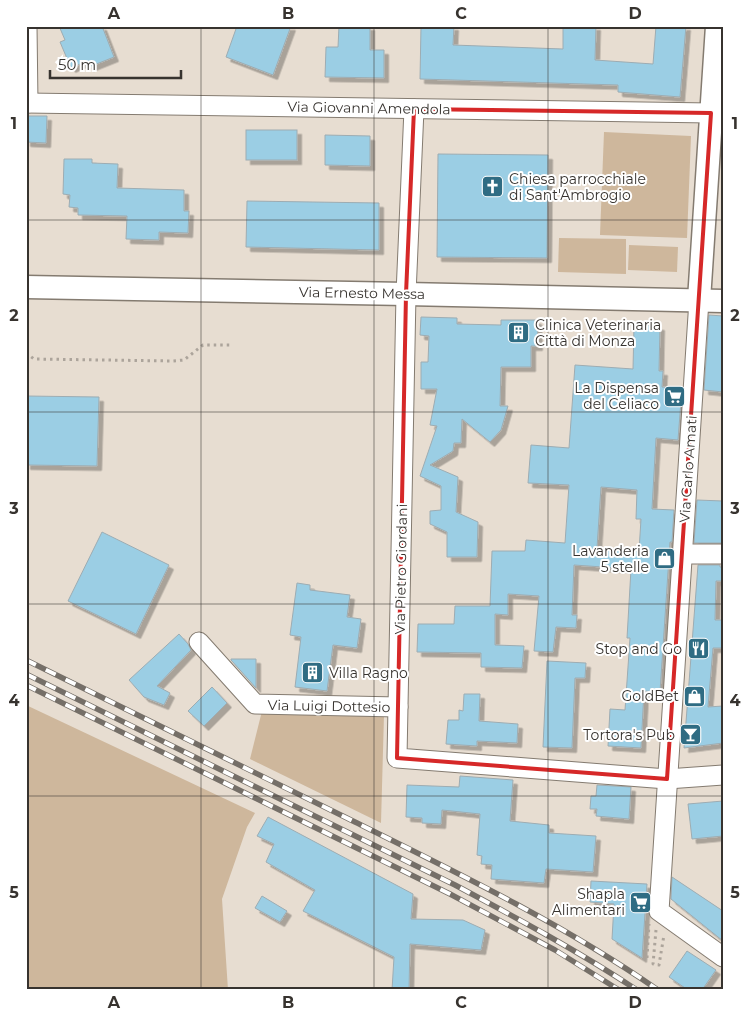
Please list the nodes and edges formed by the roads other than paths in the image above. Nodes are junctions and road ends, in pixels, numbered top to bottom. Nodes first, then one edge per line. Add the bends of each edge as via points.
1 (28, 26) edge
2 (717, 26) edge
3 (719, 60) edge
4 (27, 103) edge
5 (414, 109) junction
6 (711, 113) junction
7 (26, 287) edge
8 (406, 294) junction
9 (698, 300) junction
10 (723, 301) edge
11 (682, 554) junction
12 (723, 554) edge
13 (198, 642) dead end
14 (398, 706) junction
15 (723, 775) edge
16 (667, 779) junction
17 (723, 957) edge

1 - 4 street
2 - 3 street, Via Carlo Amati
3 - 6 street, Via Carlo Amati
4 - 5 street, Via Giovanni Amendola
5 - 6 street, Via Giovanni Amendola
5 - 8 street, Via Pietro Giordani
6 - 9 street, Via Carlo Amati
7 - 8 street, Via Ernesto Messa
8 - 9 street, Via Ernesto Messa
8 - 14 street, Via Pietro Giordani
9 - 10 street, Via Ernesto Messa
9 - 11 street, Via Carlo Amati
11 - 12 street
11 - 16 street, Via Carlo Amati
13 - 14 street, Via Luigi Dottesio via 255,704
14 - 16 street, Via Pietro Giordani via 397,758
15 - 16 street
16 - 17 street, Via Carlo Amati via 662,920

